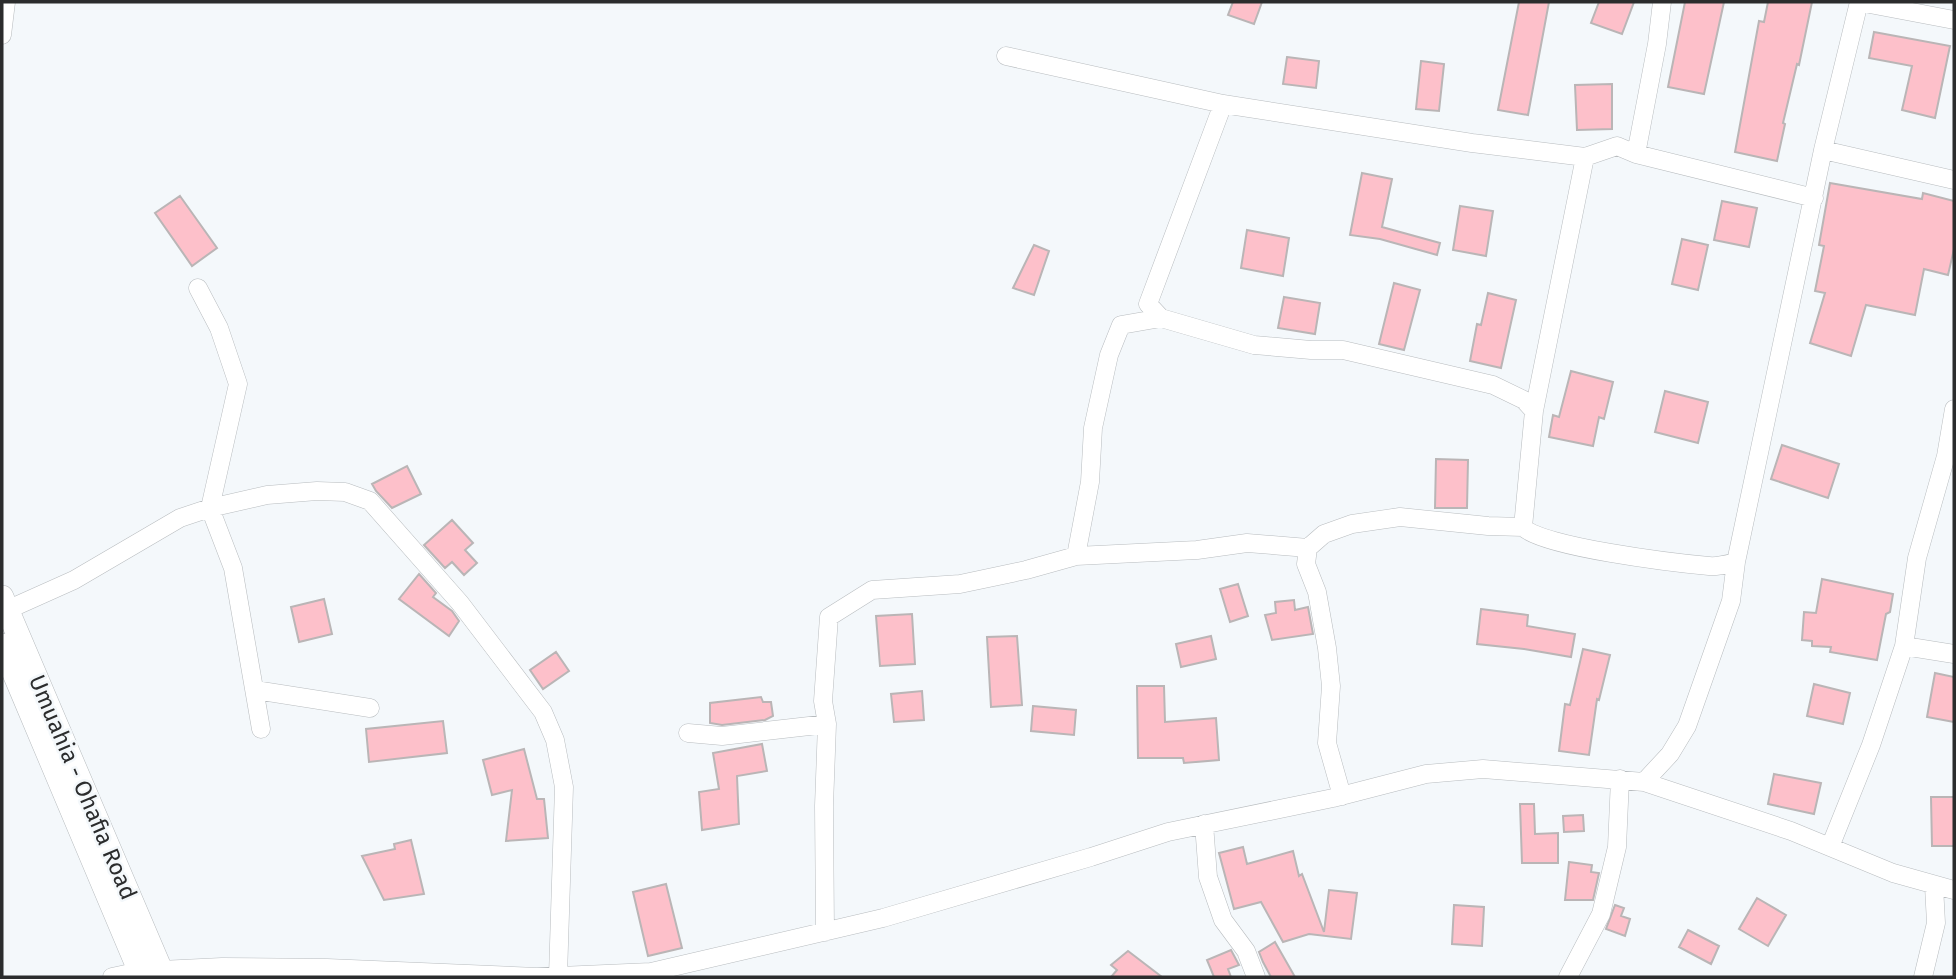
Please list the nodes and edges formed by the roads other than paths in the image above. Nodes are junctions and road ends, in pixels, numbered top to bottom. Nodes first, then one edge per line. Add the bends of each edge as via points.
1 (6, 2) edge
2 (1662, 2) edge
3 (1954, 20) edge
4 (2, 35) edge
5 (1006, 56) dead end
6 (1223, 104) junction
7 (1823, 150) junction
8 (1636, 154) junction
9 (1585, 157) junction
10 (1954, 180) edge
11 (1814, 198) junction
12 (198, 288) dead end
13 (1161, 318) junction
14 (1954, 409) edge
15 (1534, 411) junction
16 (210, 508) junction
17 (1523, 527) junction
18 (1308, 548) junction
19 (1076, 556) junction
20 (1736, 562) junction
21 (4, 603) edge
22 (2, 645) edge
23 (1904, 646) junction
24 (1954, 654) edge
25 (255, 690) junction
26 (370, 708) dead end
27 (827, 724) junction
28 (261, 729) dead end
29 (688, 733) dead end
30 (1620, 779) junction
31 (1644, 782) junction
32 (1342, 796) junction
33 (1204, 824) junction
34 (1830, 847) junction
35 (1934, 886) junction
36 (1954, 890) edge
37 (825, 932) junction
38 (152, 974) edge
39 (558, 976) edge
40 (112, 977) edge
41 (577, 977) edge
42 (1256, 977) edge
43 (1568, 977) edge
44 (1923, 977) edge

1 - 4 street
2 - 8 street
3 - 7 street via 1859,2
5 - 6 street
6 - 9 street
6 - 13 street via 1148,304
7 - 10 street
7 - 11 street
8 - 9 street via 1618,146
8 - 11 street
9 - 15 street
11 - 20 street
12 - 16 street via 219,328 238,384
13 - 15 street via 1254,345 1343,350 1493,385 1524,400
13 - 19 street via 1122,325 1109,355 1093,428 1090,482
14 - 23 street via 1946,456 1917,558
15 - 17 street
16 - 21 street via 180,518 74,580
16 - 25 street via 233,568
16 - 39 street via 268,495 317,491 345,492 370,501 460,603 543,712 555,740 564,787
17 - 18 street via 1400,517 1352,524 1324,534
17 - 20 street via 1571,547 1713,566
18 - 19 street via 1247,542 1198,550
18 - 32 street via 1306,564 1319,605 1331,686 1327,743
19 - 27 street via 960,584 872,590 829,617 823,701
20 - 31 street via 1731,601 1687,726 1670,754
21 - 38 main road, Umuahia - Ohafia Road
22 - 38 main road, Umuahia - Ohafia Road
23 - 24 street
23 - 34 street
25 - 26 street
25 - 28 street
27 - 29 street via 722,736
27 - 37 street
30 - 31 street
30 - 32 street via 1483,769 1426,774
30 - 43 street via 1617,846 1601,914
31 - 34 street
32 - 33 street
33 - 37 street
33 - 42 street via 1208,877 1223,920 1246,951
34 - 35 street
35 - 36 street
35 - 44 street via 1936,923
37 - 41 street via 651,972
38 - 39 street via 222,967
38 - 40 street
39 - 41 street

